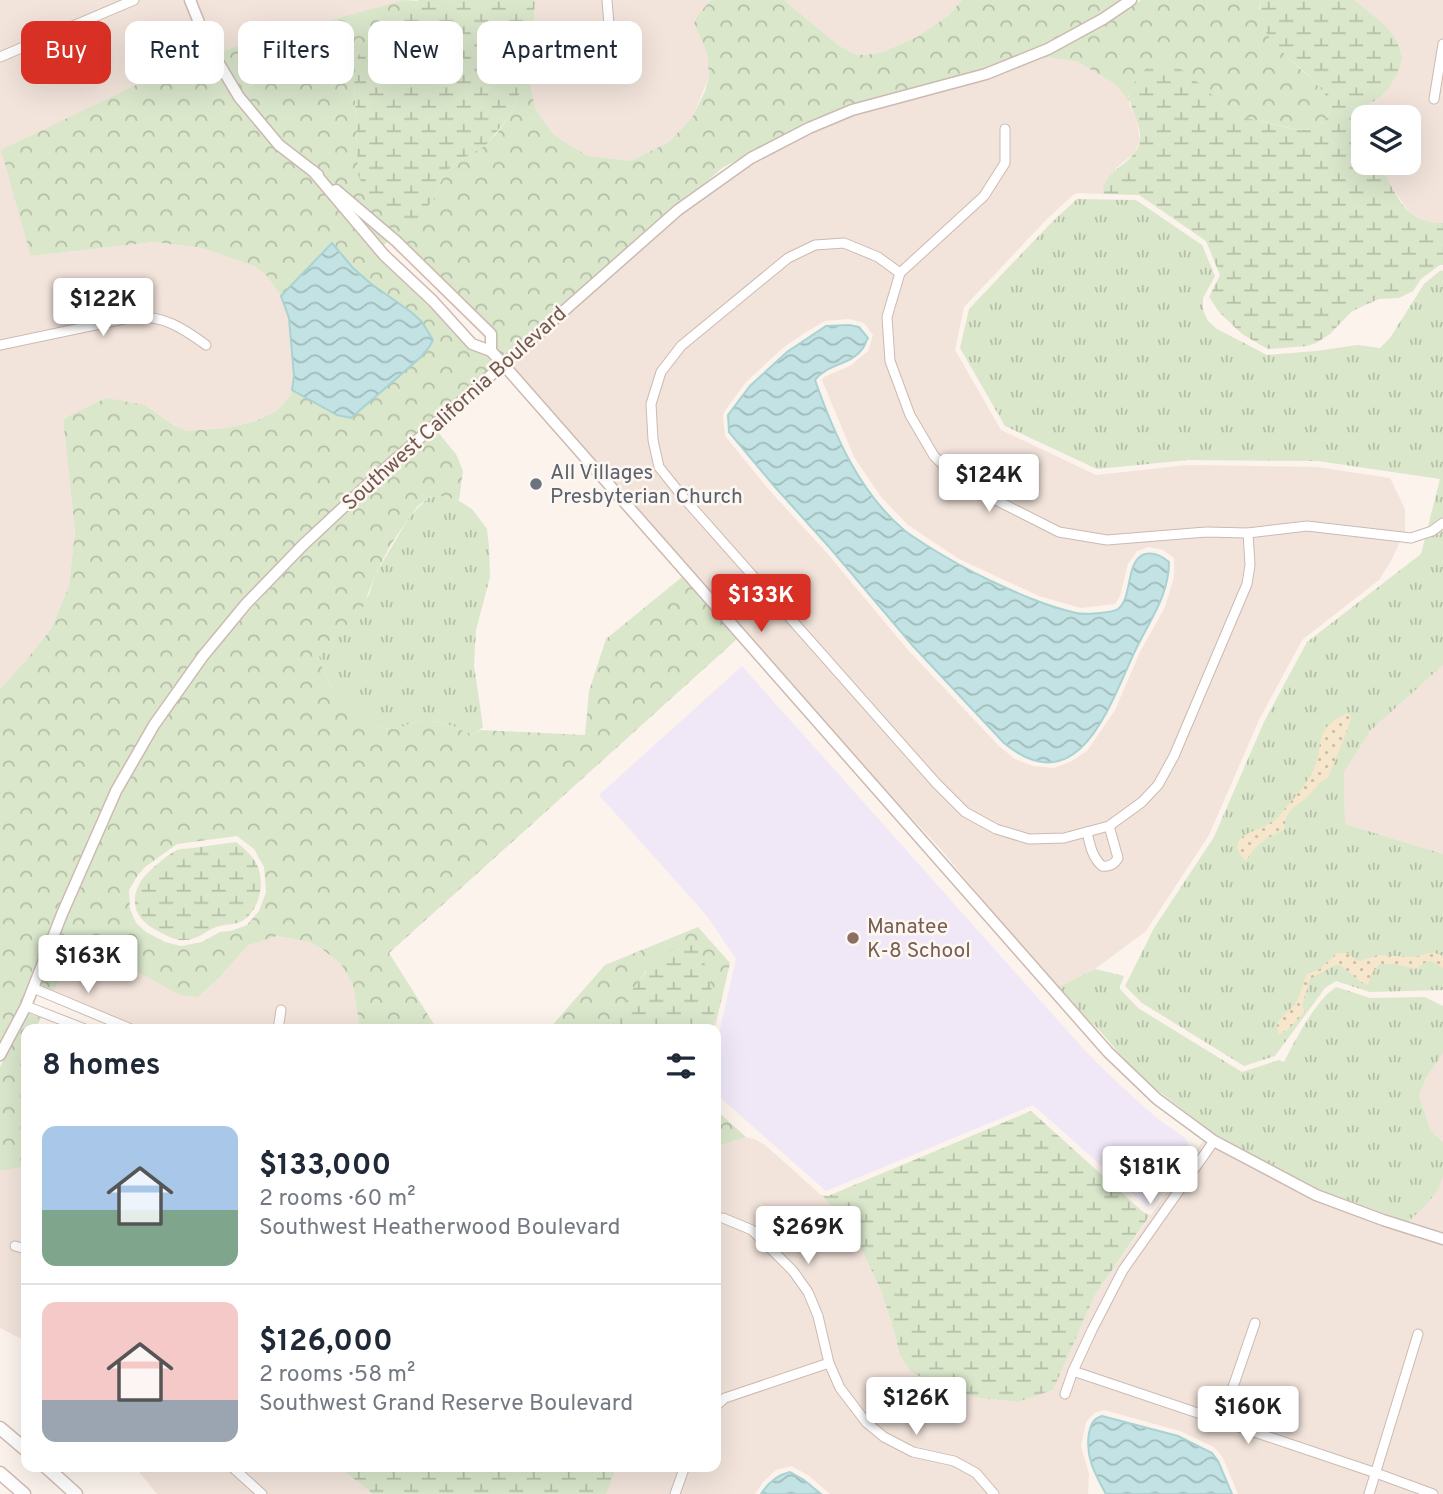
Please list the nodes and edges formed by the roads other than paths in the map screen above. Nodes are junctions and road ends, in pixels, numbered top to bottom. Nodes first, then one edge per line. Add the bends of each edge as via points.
1 (134, 0) edge
2 (190, 0) edge
3 (607, 0) edge
4 (1131, 0) edge
5 (609, 21) edge
6 (1443, 44) edge
7 (0, 57) edge
8 (1434, 99) dead end
9 (1005, 129) dead end
10 (313, 171) junction
11 (409, 253) junction
12 (396, 267) junction
13 (900, 273) junction
14 (0, 345) edge
15 (206, 345) dead end
16 (491, 351) junction
17 (502, 363) junction
18 (1443, 523) edge
19 (1248, 533) junction
20 (1109, 826) junction
21 (1087, 832) junction
22 (33, 988) junction
23 (26, 1006) junction
24 (281, 1010) dead end
25 (72, 1024) edge
26 (119, 1024) edge
27 (279, 1024) edge
28 (0, 1055) edge
29 (1214, 1141) junction
30 (723, 1218) dead end
31 (1443, 1239) edge
32 (15, 1246) dead end
33 (21, 1248) edge
34 (1255, 1323) dead end
35 (1418, 1334) dead end
36 (829, 1363) junction
37 (1073, 1371) junction
38 (1065, 1394) dead end
39 (721, 1402) edge
40 (1221, 1422) junction
41 (0, 1427) edge
42 (21, 1446) edge
43 (52, 1472) edge
44 (238, 1472) edge
45 (683, 1472) edge
46 (0, 1473) edge
47 (1376, 1473) junction
48 (24, 1494) edge
49 (76, 1494) edge
50 (262, 1494) edge
51 (675, 1494) edge
52 (995, 1494) edge
53 (1368, 1494) edge
54 (1433, 1494) edge

1 - 7 street
2 - 10 street via 208,45 239,97 279,145
3 - 5 street
4 - 17 street, Southwest California Boulevard via 1048,49 986,74 852,110 751,158 678,210
6 - 8 street
9 - 13 street via 1005,163 984,196
10 - 11 street
10 - 12 street
11 - 12 street
11 - 16 street via 491,334
12 - 16 street via 472,344
13 - 19 street via 887,317 890,361 910,415 934,456 962,483 1059,532 1107,540
13 - 21 street via 844,243 815,245 788,258 681,346 661,372 651,404 659,467 965,812 996,829 1029,839
14 - 15 street via 145,316 175,324
16 - 17 street
17 - 22 street, Southwest California Boulevard via 303,545 203,656 154,725 116,791
17 - 29 street via 1108,1052 1157,1098
18 - 19 street via 1411,538 1307,526
19 - 20 street via 1247,583 1174,756 1158,785
20 - 21 street
20 - 21 street via 1118,858 1111,866 1098,863
22 - 23 street, Southwest California Boulevard
22 - 26 street
23 - 25 street
23 - 28 street, Southwest California Boulevard
24 - 27 street
29 - 31 street via 1316,1195
29 - 37 street via 1124,1270
30 - 36 street via 752,1230 793,1271 818,1316
32 - 33 street
34 - 40 street
35 - 47 street
36 - 39 street
36 - 52 street via 840,1388 884,1437 914,1452 954,1461 976,1473
37 - 38 street
37 - 40 street
40 - 47 street
41 - 42 main road
43 - 49 main road
44 - 50 street
45 - 51 street
46 - 48 main road
47 - 53 street
47 - 54 street

